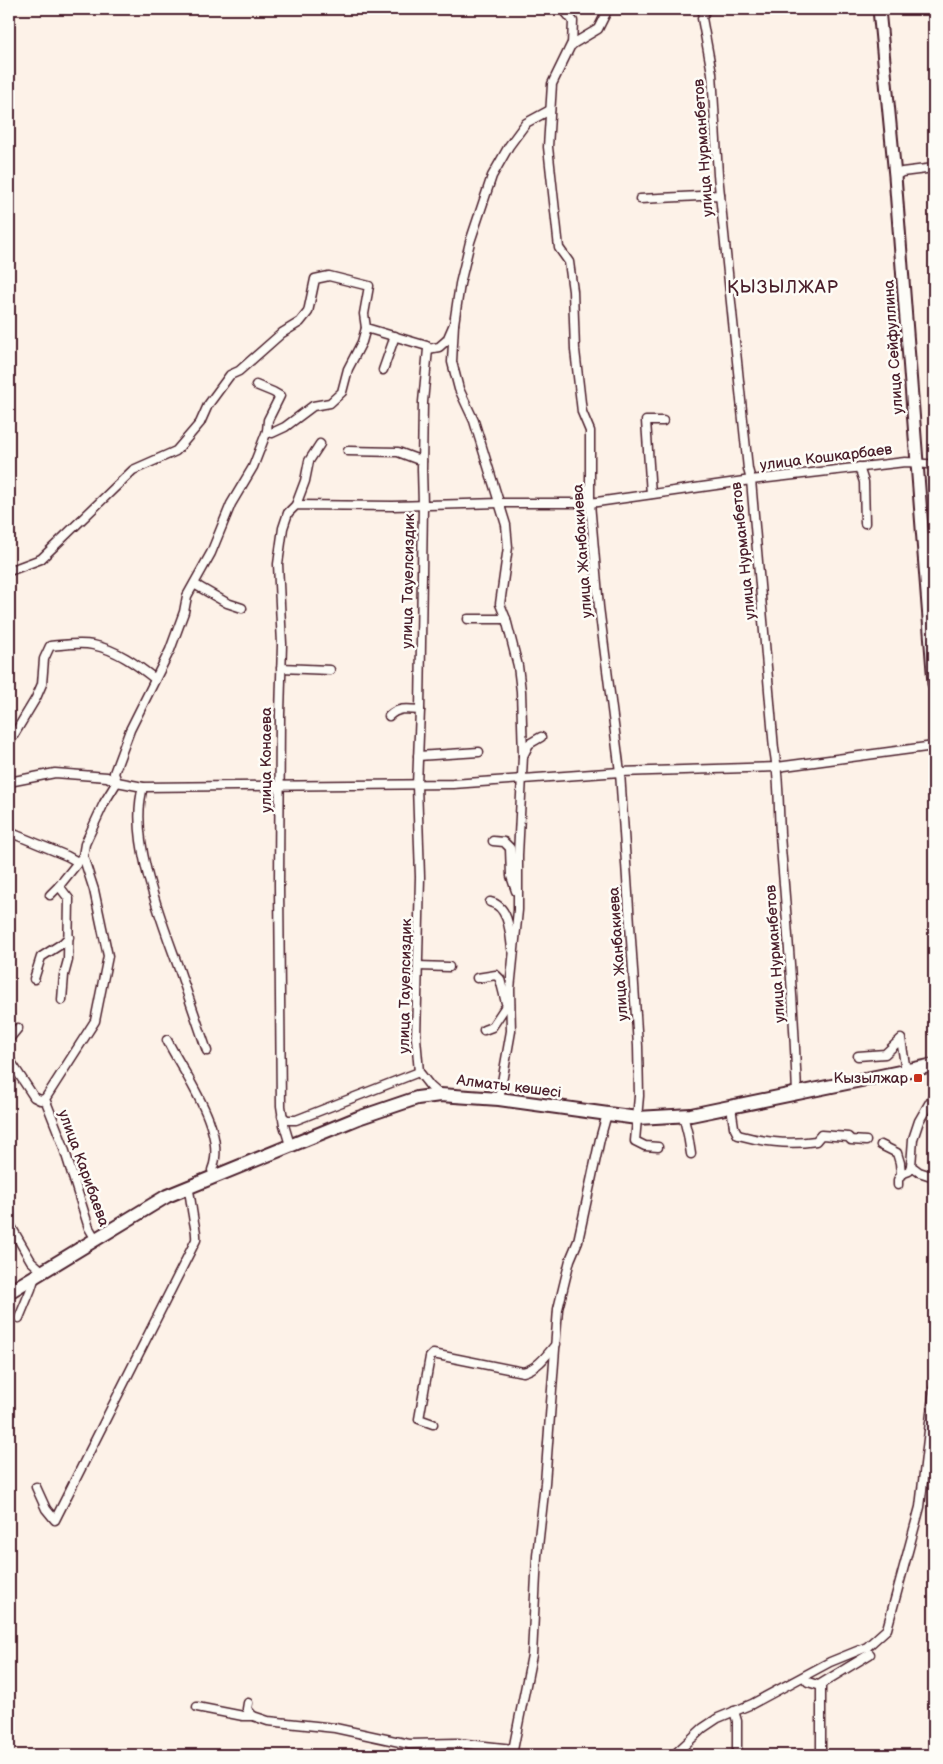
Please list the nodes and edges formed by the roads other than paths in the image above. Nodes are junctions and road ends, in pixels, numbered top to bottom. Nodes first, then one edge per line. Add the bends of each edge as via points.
1 (563, 9) edge
2 (608, 9) edge
3 (706, 9) edge
4 (879, 9) edge
5 (572, 45) junction
6 (550, 110) junction
7 (934, 168) edge
8 (895, 176) junction
9 (720, 195) junction
10 (640, 199) dead end
11 (454, 324) junction
12 (366, 328) junction
13 (395, 336) junction
14 (439, 347) junction
15 (428, 349) junction
16 (453, 358) junction
17 (383, 370) dead end
18 (256, 386) dead end
19 (664, 421) dead end
20 (266, 431) junction
21 (320, 444) dead end
22 (348, 451) dead end
23 (422, 461) junction
24 (916, 462) junction
25 (934, 464) edge
26 (859, 468) junction
27 (751, 480) junction
28 (651, 494) junction
29 (500, 502) junction
30 (590, 502) junction
31 (296, 505) junction
32 (423, 505) junction
33 (865, 523) dead end
34 (9, 571) edge
35 (194, 584) junction
36 (242, 608) dead end
37 (468, 619) dead end
38 (506, 619) junction
39 (281, 668) junction
40 (330, 670) dead end
41 (155, 678) junction
42 (934, 684) edge
43 (420, 710) junction
44 (389, 716) dead end
45 (542, 737) dead end
46 (9, 743) edge
47 (934, 746) edge
48 (479, 752) dead end
49 (418, 756) junction
50 (523, 756) junction
51 (777, 767) junction
52 (620, 772) junction
53 (521, 779) junction
54 (9, 782) edge
55 (117, 782) junction
56 (417, 785) junction
57 (280, 786) junction
58 (142, 787) junction
59 (9, 832) edge
60 (493, 841) dead end
61 (80, 859) junction
62 (59, 886) junction
63 (50, 895) dead end
64 (518, 897) junction
65 (490, 902) dead end
66 (68, 938) junction
67 (513, 961) junction
68 (418, 966) junction
69 (449, 966) dead end
70 (477, 978) dead end
71 (34, 979) dead end
72 (62, 1000) dead end
73 (510, 1005) junction
74 (18, 1028) dead end
75 (484, 1030) dead end
76 (9, 1039) edge
77 (167, 1040) dead end
78 (207, 1051) dead end
79 (858, 1056) dead end
80 (9, 1059) edge
81 (934, 1065) edge
82 (906, 1071) junction
83 (419, 1072) junction
84 (440, 1094) junction
85 (797, 1094) junction
86 (934, 1095) edge
87 (499, 1098) junction
88 (44, 1099) junction
89 (731, 1107) junction
90 (607, 1114) junction
91 (683, 1115) junction
92 (282, 1116) junction
93 (637, 1118) junction
94 (866, 1141) dead end
95 (290, 1145) junction
96 (881, 1145) dead end
97 (658, 1147) dead end
98 (691, 1154) dead end
99 (911, 1166) junction
100 (901, 1174) junction
101 (214, 1176) junction
102 (934, 1177) edge
103 (898, 1185) dead end
104 (188, 1187) junction
105 (9, 1223) edge
106 (99, 1236) junction
107 (38, 1274) junction
108 (9, 1292) edge
109 (18, 1318) dead end
110 (556, 1344) junction
111 (934, 1388) edge
112 (433, 1424) dead end
113 (36, 1487) dead end
114 (870, 1654) dead end
115 (804, 1677) junction
116 (819, 1685) junction
117 (248, 1703) dead end
118 (197, 1707) dead end
119 (734, 1711) junction
120 (253, 1716) junction
121 (512, 1752) edge
122 (674, 1755) edge
123 (737, 1755) edge
124 (821, 1755) edge

1 - 5 street via 573,21
2 - 5 street via 598,29
3 - 9 street, улица Нурманбетов via 702,18 712,73
4 - 8 street, улица Сейфуллина
5 - 6 street, улица Жанбакиева via 552,84
6 - 11 street via 526,123 492,176 470,242
6 - 30 street, улица Жанбакиева via 548,147 553,200 559,248 569,262 582,412 590,431
7 - 8 street via 902,172
8 - 24 street, улица Сейфуллина
9 - 10 street
9 - 27 street, улица Нурманбетов
11 - 14 street via 447,340
11 - 16 street
12 - 13 street
12 - 20 street via 342,392 330,403 313,406 286,427 272,433
12 - 34 street via 364,314 369,286 329,276 316,279 308,312 300,322 230,375 208,405 200,423 176,451 133,470 41,559
13 - 15 street
13 - 17 street
14 - 15 street
14 - 16 street via 449,350
15 - 23 street, улица Тауелсиздик
16 - 29 street via 458,390 474,421
18 - 20 street via 280,396
19 - 28 street via 646,421
20 - 35 street via 253,467 231,504
21 - 31 street, улица Конаева via 309,461
22 - 23 street via 398,452
23 - 32 street, улица Тауелсиздик
24 - 25 street, улица Кошкарбаев
24 - 26 street, улица Кошкарбаев
24 - 42 street, улица Сейфуллина
26 - 27 street, улица Кошкарбаев
26 - 33 street via 864,482
27 - 28 street, улица Кошкарбаев
27 - 51 street, улица Нурманбетов
28 - 30 street, улица Кошкарбаев
29 - 30 street, улица Кошкарбаев
29 - 32 street, улица Кошкарбаев
29 - 38 street via 508,546 500,604
30 - 52 street, улица Жанбакиева via 599,606
31 - 32 street
31 - 39 street, улица Конаева via 288,513 283,528 278,564
32 - 43 street, улица Тауелсиздик
35 - 36 street via 214,597
35 - 41 street via 186,596 184,612 170,650
37 - 38 street
38 - 50 street via 520,683
39 - 40 street
39 - 57 street, улица Конаева
41 - 46 street via 123,656 92,645 50,646 44,659 42,684
41 - 55 street via 117,764 114,773
43 - 44 street via 402,709
43 - 49 street, улица Тауелсиздик
45 - 50 street via 528,744
47 - 51 street
48 - 49 street
49 - 56 street, улица Тауелсиздик
50 - 53 street
51 - 52 street
51 - 85 street, улица Нурманбетов
52 - 53 street
52 - 93 street, улица Жанбакиева via 638,1046
53 - 56 street
53 - 64 street
54 - 55 street via 55,773 107,777
55 - 58 street
55 - 61 street via 104,803
56 - 57 street
56 - 68 street, улица Тауелсиздик
57 - 58 street
57 - 92 street, улица Конаева
58 - 78 street via 139,799 140,837 146,874
59 - 61 street
60 - 64 street via 504,842 510,848 512,876
61 - 62 street
61 - 88 street, улица Карибаева via 94,890 108,956 94,1021
62 - 63 street
62 - 66 street via 68,899
64 - 67 street
65 - 67 street via 502,909 508,924
66 - 71 street via 41,957
66 - 72 street
67 - 73 street
68 - 69 street
68 - 83 street, улица Тауелсиздик via 416,1038
70 - 73 street via 496,975 506,1003
73 - 75 street via 492,1027
73 - 87 street via 511,1031
74 - 76 street
77 - 101 street via 204,1106 213,1131 216,1150
79 - 82 street via 885,1054 900,1039
80 - 88 street via 34,1097
81 - 82 main road, Алматы көшесі
82 - 85 main road, Алматы көшесі
83 - 84 street, улица Тауелсиздик
83 - 92 street via 296,1120
84 - 87 main road, Алматы көшесі
84 - 95 main road, Алматы көшесі via 386,1107
85 - 89 main road, Алматы көшесі
86 - 99 street via 913,1139
87 - 90 main road, Алматы көшесі
88 - 106 street, улица Карибаева via 62,1142 89,1228
89 - 91 main road, Алматы көшесі
89 - 94 street via 738,1135 801,1144 816,1141 821,1135
90 - 93 main road, Алматы көшесі
90 - 110 street via 578,1241 558,1309
91 - 93 main road, Алматы көшесі
91 - 98 street
92 - 95 street, улица Конаева
93 - 97 street, улица Жанбакиева via 635,1141
95 - 101 main road, Алматы көшесі
96 - 100 street via 897,1153
99 - 100 street via 909,1172
99 - 102 street
100 - 103 street
101 - 104 main road, Алматы көшесі
104 - 106 main road, Алматы көшесі
104 - 113 street via 197,1229 196,1240 55,1520
105 - 107 street
106 - 107 main road, Алматы көшесі
107 - 108 main road, Алматы көшесі
107 - 109 street
110 - 112 street via 538,1364 522,1372 433,1354 419,1419
110 - 121 street via 537,1556 532,1655
111 - 115 street via 920,1507 887,1629 867,1647
114 - 116 street
115 - 116 street via 808,1682
115 - 119 street
116 - 124 street
117 - 120 street via 247,1709
118 - 120 street
119 - 122 street via 703,1728
119 - 123 street
120 - 121 street via 268,1721 354,1731 409,1744 457,1743

